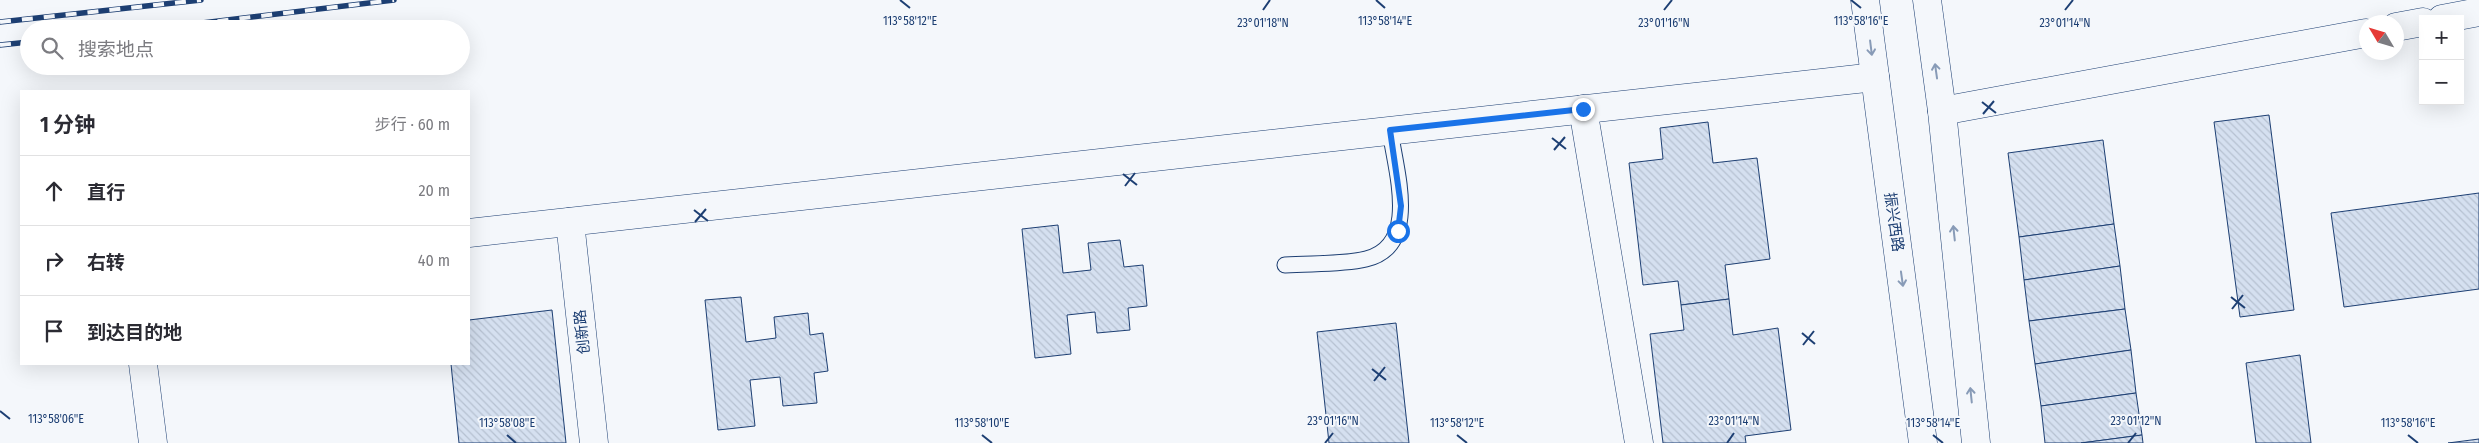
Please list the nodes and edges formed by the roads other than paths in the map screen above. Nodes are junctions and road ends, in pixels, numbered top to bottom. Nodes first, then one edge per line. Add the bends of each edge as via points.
1 (1865, 0) edge
2 (1927, 0) edge
3 (2479, 12) edge
4 (2463, 15) edge
5 (2419, 23) edge
6 (2404, 26) edge
7 (2359, 34) edge
8 (1875, 77) junction
9 (1583, 109) junction
10 (1942, 111) junction
11 (1390, 130) junction
12 (570, 222) junction
13 (470, 233) edge
14 (1285, 265) dead end
15 (143, 365) edge
16 (153, 443) edge
17 (594, 443) edge
18 (1639, 443) edge
19 (1923, 443) edge
20 (1976, 443) edge

1 -> 8 street, 振兴西路
10 -> 2 street
3 - 4 street
5 - 6 street
7 - 10 street
8 - 9 street
8 -> 19 street, 振兴西路
9 - 11 street
9 - 18 street
20 -> 10 street
11 - 12 street
11 - 14 lane via 1401,212 1398,231 1392,242 1383,251 1366,259
12 - 13 street
12 - 17 street, 创新路
15 - 16 street

